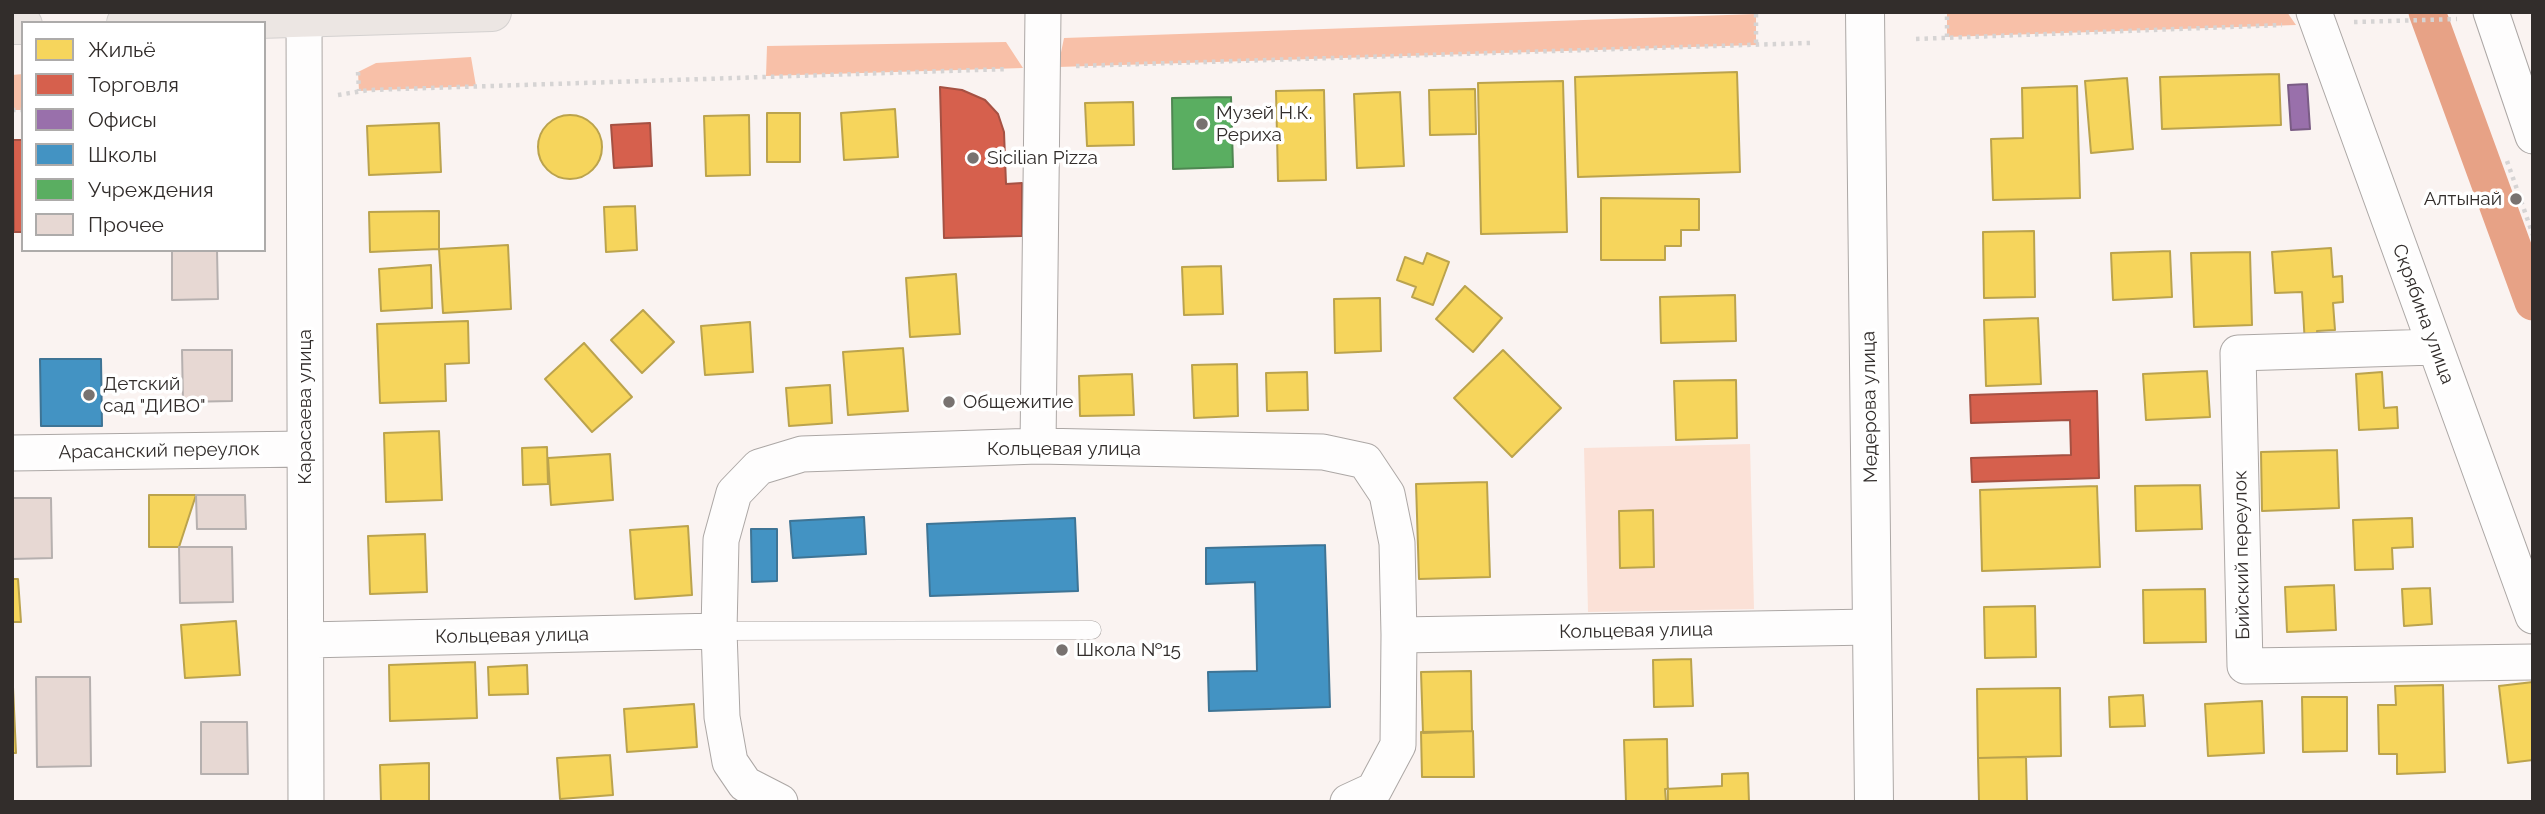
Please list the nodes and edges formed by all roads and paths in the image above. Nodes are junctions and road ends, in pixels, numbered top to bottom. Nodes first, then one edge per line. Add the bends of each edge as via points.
1 (492, 12) edge
2 (1043, 12) edge
3 (1865, 12) edge
4 (1947, 12) edge
5 (2491, 12) edge
6 (1756, 14) edge
7 (304, 16) edge
8 (2316, 18) edge
9 (2456, 19) dead end
10 (177, 21) edge
11 (1947, 37) junction
12 (1916, 39) dead end
13 (1810, 43) dead end
14 (358, 72) dead end
15 (359, 91) dead end
16 (2533, 136) edge
17 (2435, 347) junction
18 (1038, 446) junction
19 (306, 449) junction
20 (12, 453) edge
21 (2533, 616) edge
22 (1872, 627) junction
23 (1092, 630) dead end
24 (719, 631) junction
25 (1399, 635) junction
26 (306, 640) junction
27 (2533, 662) edge
28 (306, 802) edge
29 (780, 802) edge
30 (1348, 802) edge
31 (1874, 802) edge

1 - 7 main road
2 - 18 street
3 - 22 main road, Медерова улица
4 - 11 path
5 - 16 street
6 - 13 path via 1756,45
7 - 10 main road
7 - 19 street, Карасаева улица
8 - 9 path via 2353,22
8 - 11 path
8 - 17 street, Скрябина улица
11 - 12 path
14 - 15 path
17 - 21 street, Скрябина улица
17 - 27 street, Бийский переулок via 2238,353 2245,666
18 - 24 street, Кольцевая улица via 802,454 759,467 734,494 721,540
18 - 25 street, Кольцевая улица via 1323,452 1364,461 1387,494 1397,543
19 - 20 street, Арасанский переулок
19 - 26 street, Карасаева улица
22 - 25 street, Кольцевая улица
22 - 31 main road, Медерова улица
23 - 24 lane
24 - 26 street, Кольцевая улица
24 - 29 street, Кольцевая улица via 722,717 730,762 745,784
25 - 30 street, Кольцевая улица via 1398,745 1374,790
26 - 28 street, Карасаева улица

